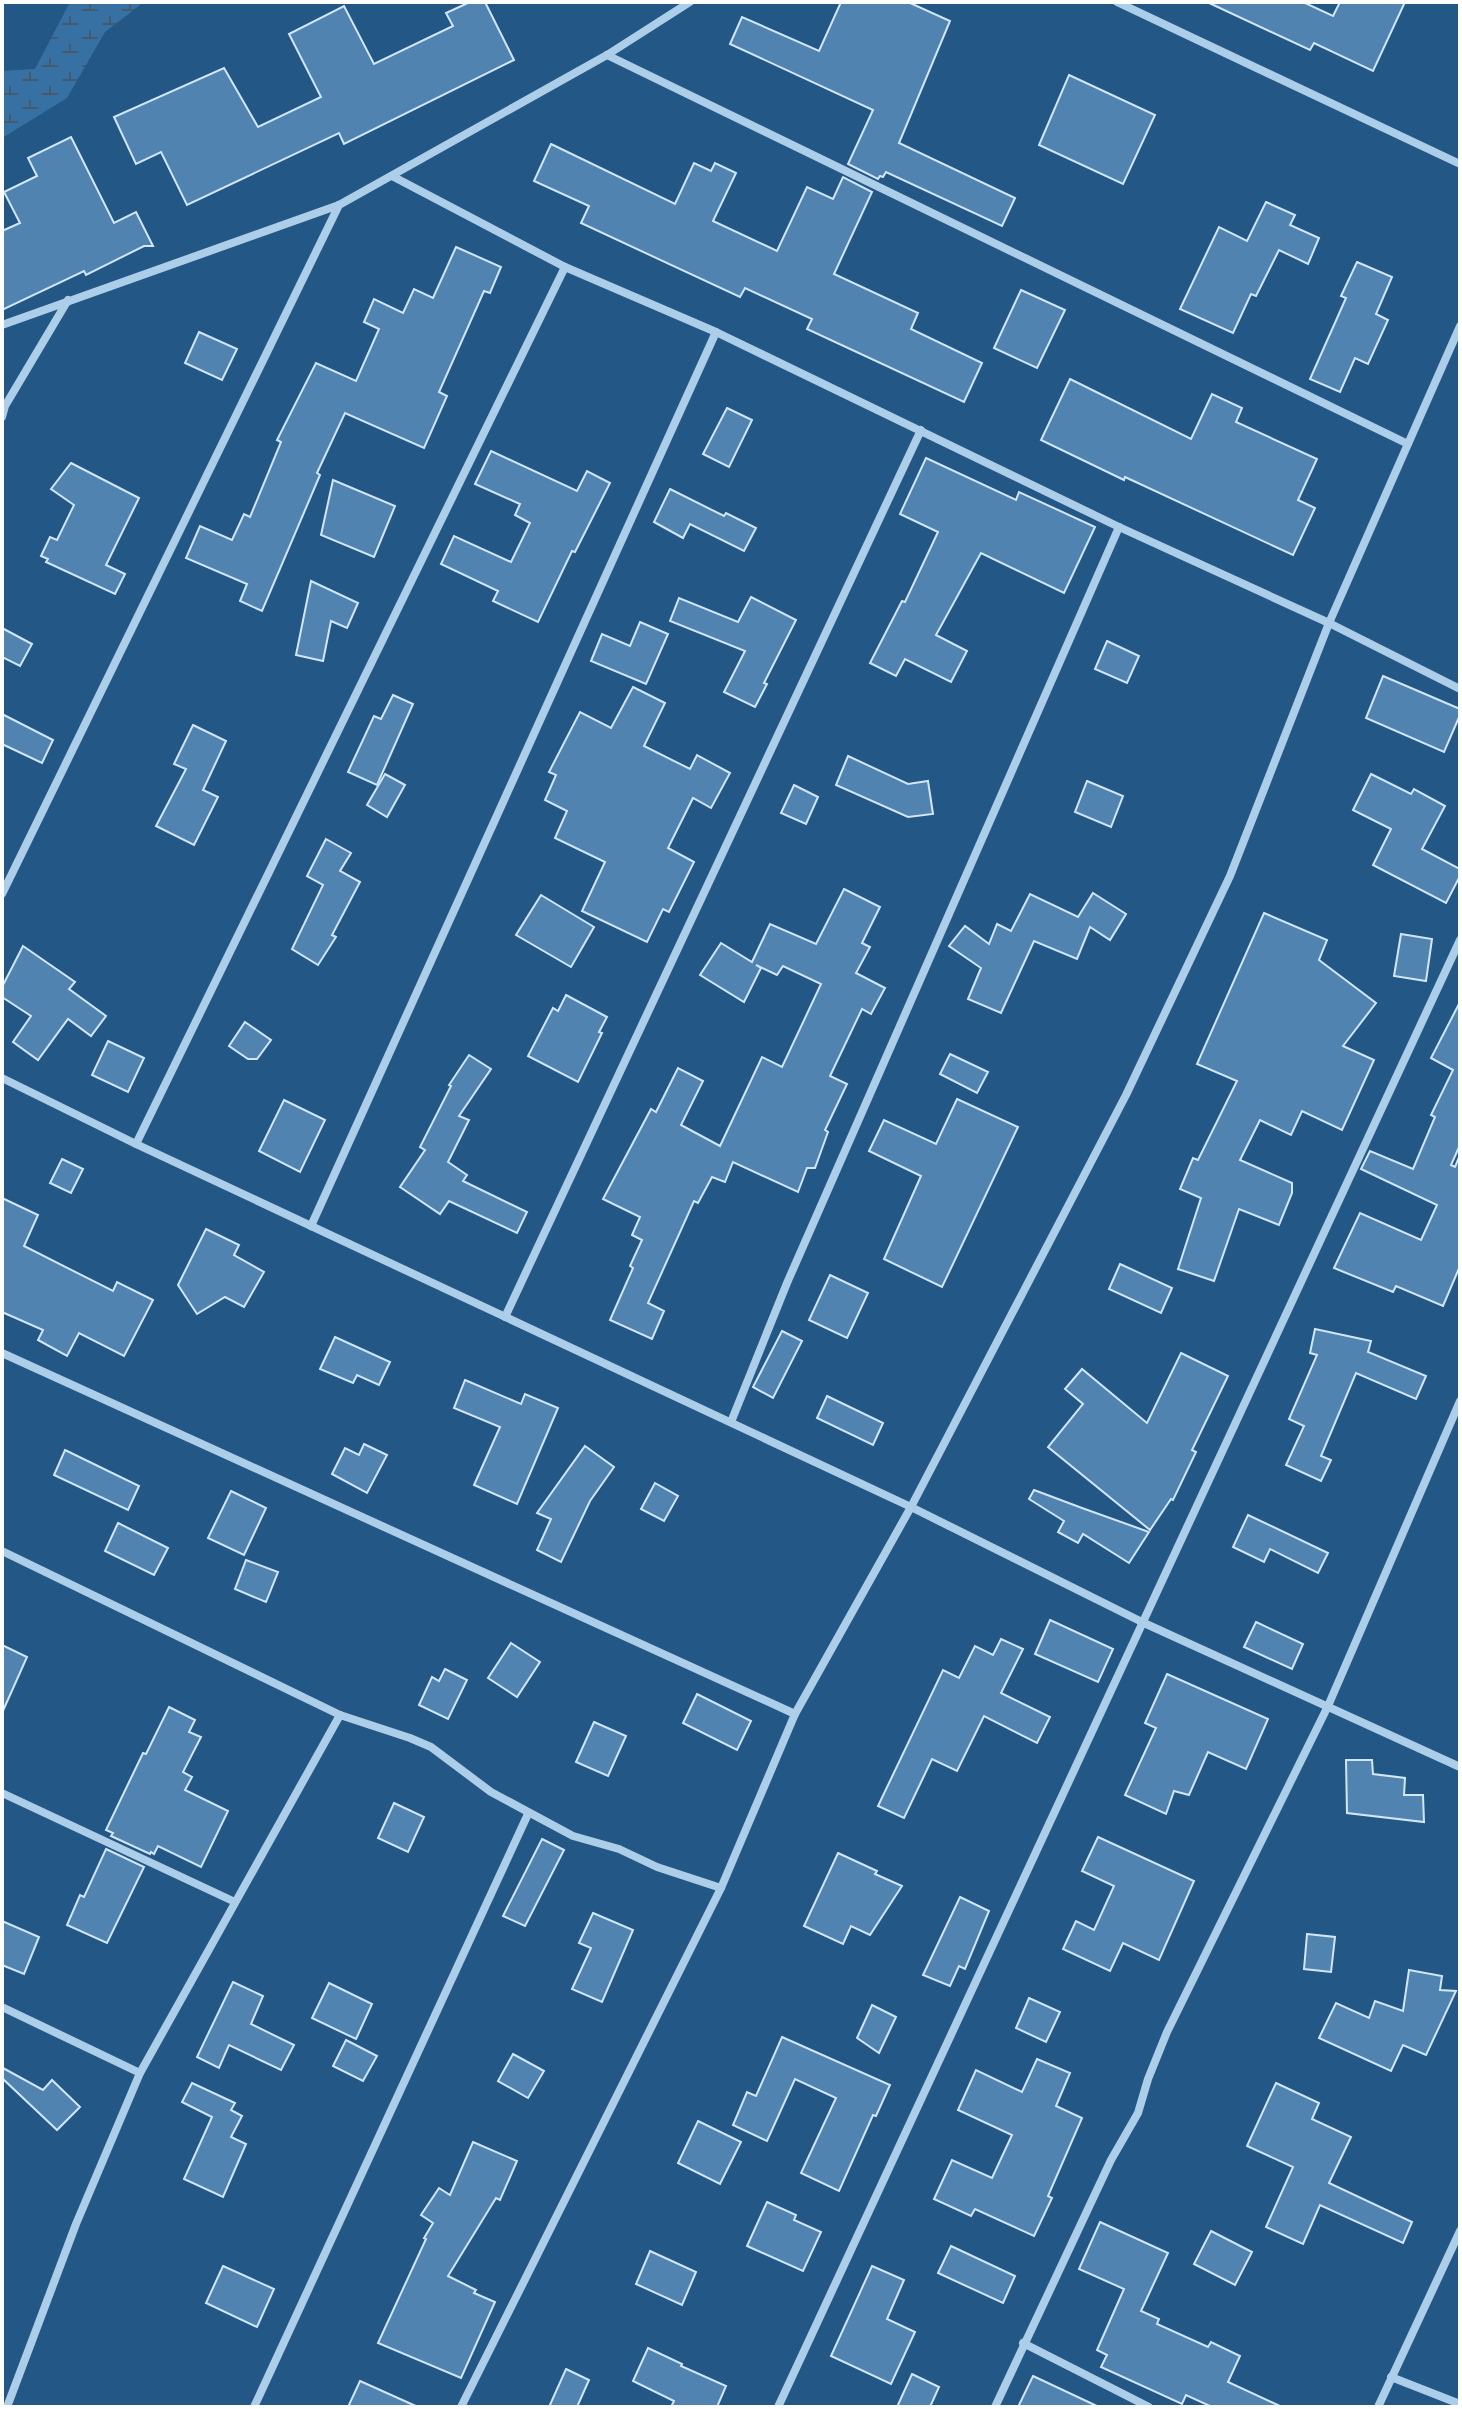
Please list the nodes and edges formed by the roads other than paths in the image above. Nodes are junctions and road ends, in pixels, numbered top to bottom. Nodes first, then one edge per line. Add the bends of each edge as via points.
1 (690, 2) edge
2 (1117, 2) edge
3 (607, 55) junction
4 (1460, 164) edge
5 (392, 176) junction
6 (339, 205) junction
7 (565, 267) junction
8 (68, 300) junction
9 (2, 325) edge
10 (1460, 326) edge
11 (716, 332) junction
12 (2, 417) edge
13 (921, 430) junction
14 (1408, 444) junction
15 (1119, 527) junction
16 (1329, 623) junction
17 (1460, 689) edge
18 (2, 894) edge
19 (1460, 940) edge
20 (2, 1078) edge
21 (136, 1144) junction
22 (311, 1226) junction
23 (505, 1317) junction
24 (2, 1353) edge
25 (1460, 1401) edge
26 (731, 1422) junction
27 (911, 1507) junction
28 (2, 1551) edge
29 (1144, 1623) junction
30 (1328, 1706) junction
31 (795, 1714) junction
32 (340, 1715) junction
33 (1460, 1767) edge
34 (2, 1793) edge
35 (528, 1814) junction
36 (721, 1888) junction
37 (235, 1902) junction
38 (2, 2007) edge
39 (140, 2073) junction
40 (1460, 2231) edge
41 (1023, 2343) junction
42 (1391, 2377) junction
43 (1460, 2404) edge
44 (7, 2407) edge
45 (254, 2407) edge
46 (461, 2407) edge
47 (778, 2407) edge
48 (995, 2407) edge
49 (1149, 2407) edge
50 (1378, 2407) edge

1 - 3 street
2 - 4 street
3 - 5 street
3 - 14 street
5 - 6 street
5 - 7 street
6 - 8 street
6 - 18 street
7 - 11 street
7 - 21 street
8 - 9 street
8 - 12 street
10 - 14 street
11 - 13 street
11 - 22 street
13 - 15 street
13 - 23 street
14 - 16 street
15 - 16 street
15 - 26 street
16 - 17 street
16 - 27 street via 1230,876 1126,1095
19 - 29 street
20 - 21 street
21 - 22 street
22 - 23 street
23 - 26 street
24 - 31 street
25 - 30 street
26 - 27 street
27 - 29 street
27 - 31 street
28 - 32 street
29 - 30 street
29 - 47 street
30 - 33 street
30 - 41 street via 1167,2032 1138,2113
31 - 36 street
32 - 35 street via 431,1747
32 - 37 street
34 - 37 street
35 - 36 street via 573,1836
35 - 45 street
36 - 46 street
37 - 39 street
38 - 39 street
39 - 44 street
40 - 42 street
41 - 48 street
41 - 49 street
42 - 43 street
42 - 50 street

